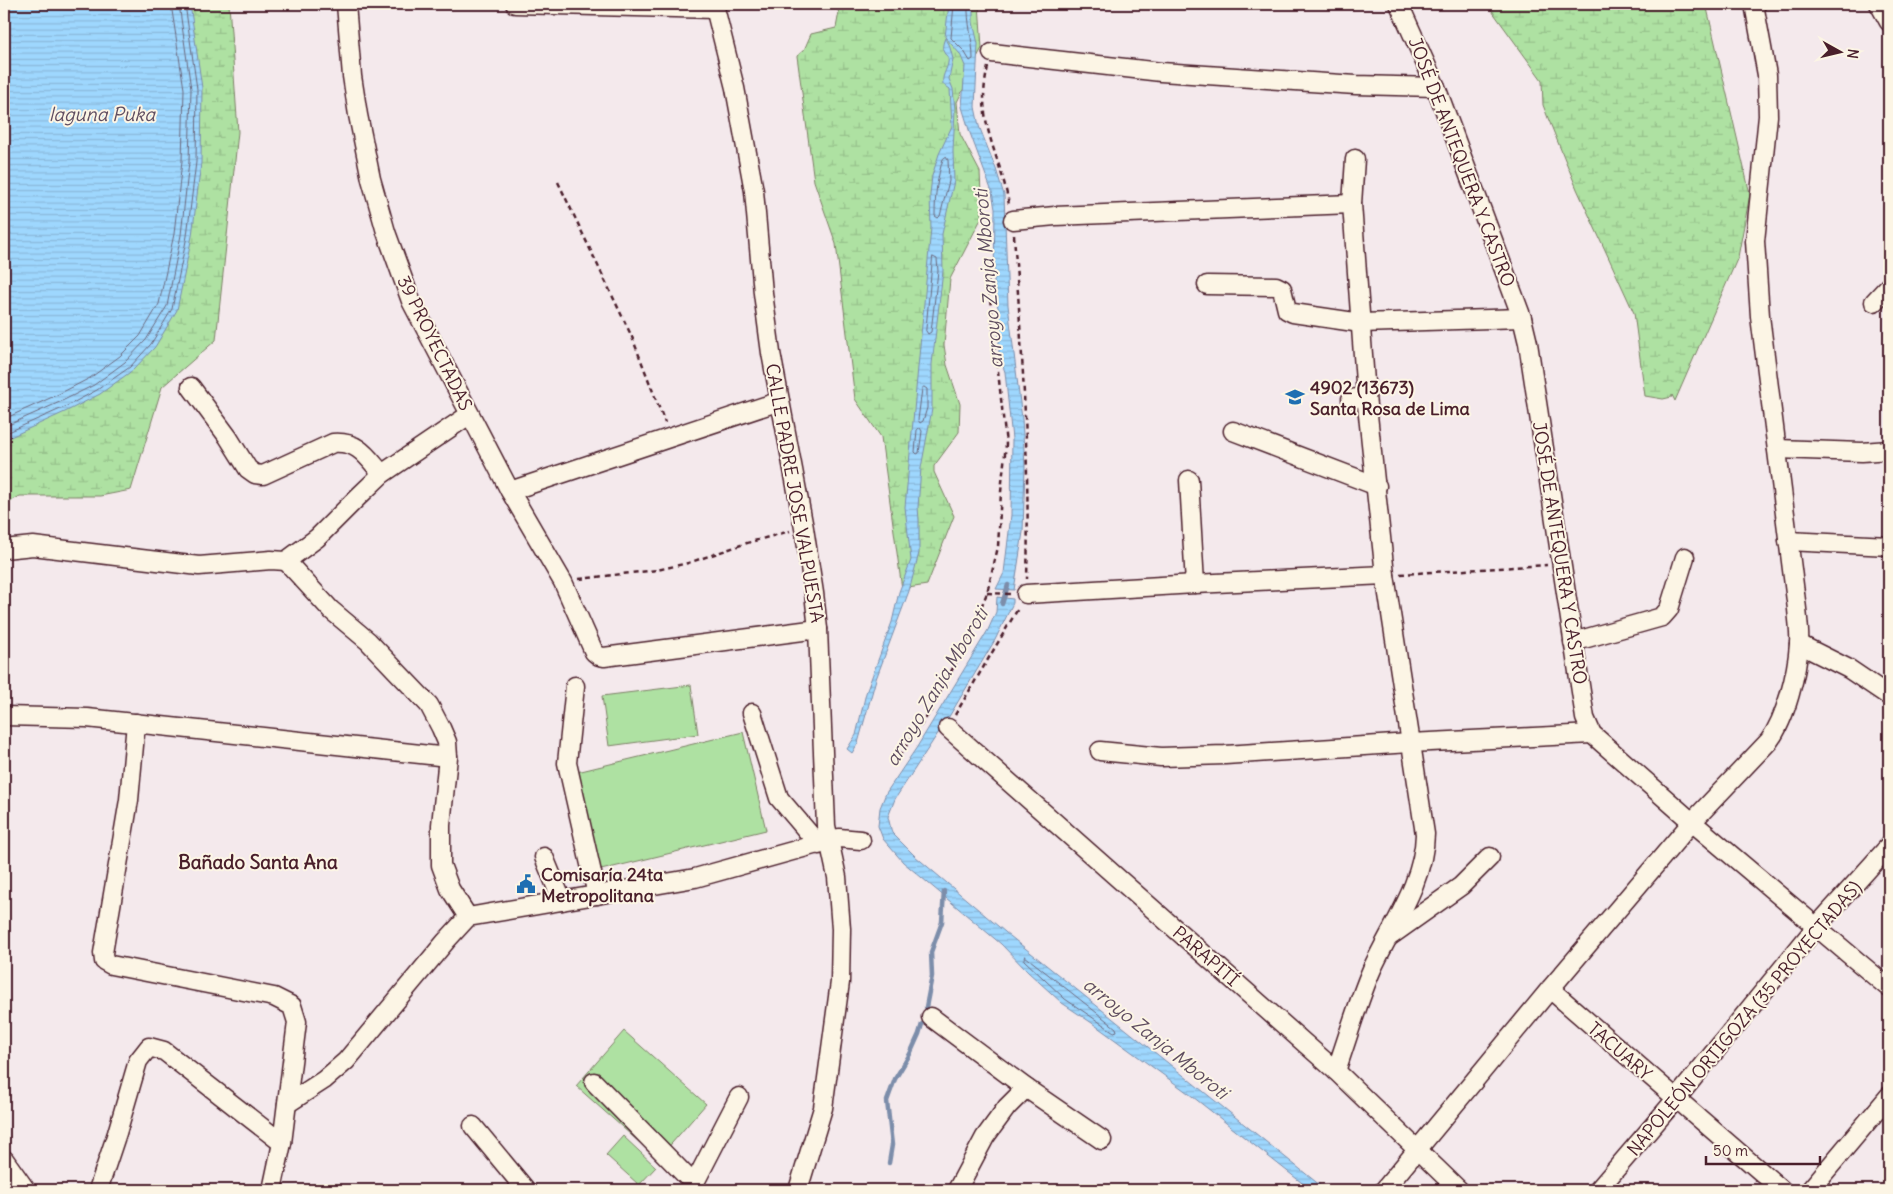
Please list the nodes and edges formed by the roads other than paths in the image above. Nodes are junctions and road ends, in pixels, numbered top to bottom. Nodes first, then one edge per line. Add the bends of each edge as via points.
1 (346, 4) edge
2 (516, 4) edge
3 (1399, 4) edge
4 (1754, 4) edge
5 (1879, 4) edge
6 (714, 6) edge
7 (1889, 22) edge
8 (992, 53) road end
9 (1436, 87) junction
10 (1355, 159) dead end
11 (1352, 204) junction
12 (1013, 220) road end
13 (1207, 285) dead end
14 (1889, 286) edge
15 (1874, 302) dead end
16 (1522, 318) junction
17 (1361, 323) junction
18 (191, 387) dead end
19 (780, 401) junction
20 (469, 415) junction
21 (1233, 431) dead end
22 (1777, 449) junction
23 (1889, 450) edge
24 (382, 474) junction
25 (1189, 480) dead end
26 (1376, 486) junction
27 (510, 491) junction
28 (1788, 541) junction
29 (1889, 546) edge
30 (4, 549) edge
31 (1685, 557) dead end
32 (286, 561) junction
33 (1385, 575) junction
34 (1195, 584) junction
35 (1019, 594) road end
36 (818, 630) junction
37 (1573, 642) junction
38 (1799, 644) junction
39 (575, 686) dead end
40 (1889, 696) edge
41 (752, 713) dead end
42 (4, 716) edge
43 (136, 723) junction
44 (948, 728) road end
45 (1592, 734) junction
46 (1410, 743) junction
47 (1100, 751) dead end
48 (448, 756) junction
49 (1692, 822) junction
50 (862, 840) dead end
51 (824, 843) junction
52 (1889, 846) edge
53 (544, 856) dead end
54 (1490, 857) dead end
55 (597, 895) junction
56 (562, 901) junction
57 (468, 916) junction
58 (1816, 927) junction
59 (1389, 937) junction
60 (1889, 988) edge
61 (1550, 989) junction
62 (931, 1017) dead end
63 (1336, 1070) junction
64 (594, 1082) dead end
65 (1026, 1088) junction
66 (1889, 1096) edge
67 (739, 1097) dead end
68 (1676, 1100) junction
69 (287, 1104) junction
70 (473, 1126) dead end
71 (1102, 1140) dead end
72 (282, 1142) junction
73 (1419, 1149) junction
74 (4, 1159) edge
75 (517, 1187) edge
76 (693, 1187) edge
77 (26, 1190) edge
78 (98, 1190) edge
79 (272, 1190) edge
80 (798, 1190) edge
81 (957, 1190) edge
82 (1384, 1190) edge
83 (1459, 1190) edge
84 (1598, 1190) edge
85 (1782, 1190) edge
86 (1810, 1190) edge

1 - 20 street, 39 PROYECTADAS via 358,115 386,232 411,301
2 - 6 street
3 - 9 street, JOSÉ DE ANTEQUERA Y CASTRO
4 - 22 street via 1767,75 1768,116 1755,241 1760,316
5 - 7 street
6 - 19 street, CALLE PADRE JOSE VALPUESTA via 735,88 754,191 763,293
8 - 9 street via 1161,72
9 - 16 street, JOSÉ DE ANTEQUERA Y CASTRO
10 - 11 street
11 - 12 street
11 - 17 street
13 - 17 street via 1276,286 1282,289 1287,310 1293,313
14 - 15 street
16 - 17 street
16 - 37 street, JOSÉ DE ANTEQUERA Y CASTRO
17 - 26 street via 1359,397
18 - 24 street via 254,474 263,475 339,442 360,448
19 - 27 street
19 - 36 street, CALLE PADRE JOSE VALPUESTA via 804,528
20 - 24 street
20 - 27 street, 39 PROYECTADAS
21 - 26 street
22 - 23 street
22 - 28 street
24 - 32 street via 317,538
25 - 34 street
26 - 33 street
27 - 36 street, 39 PROYECTADAS via 563,582 594,652 599,656
28 - 29 street
28 - 38 street
30 - 32 street via 33,546 199,566
31 - 37 street via 1669,609 1662,617
32 - 48 street via 331,610 368,642 429,705 447,742
33 - 34 street
33 - 46 street
34 - 35 street
36 - 51 street, CALLE PADRE JOSE VALPUESTA via 826,816
37 - 45 street, JOSÉ DE ANTEQUERA Y CASTRO via 1585,718
38 - 40 street via 1849,669
38 - 49 street via 1790,692 1776,731
39 - 55 street via 567,763
41 - 51 street via 779,798
42 - 43 street
43 - 48 street
43 - 69 street via 129,800 104,961 274,997 292,1006 297,1022
44 - 63 street, PARAPITÍ
45 - 46 street
45 - 49 street, JOSÉ DE ANTEQUERA Y CASTRO
46 - 47 street via 1161,757
46 - 59 street via 1425,834 1424,851 1418,873
48 - 57 street via 441,825 441,865 450,888
49 - 58 street, JOSÉ DE ANTEQUERA Y CASTRO
49 - 61 street
50 - 51 street via 839,838
51 - 55 street via 695,878
51 - 80 street, CALLE PADRE JOSE VALPUESTA via 837,877 841,929 840,982 823,1108
52 - 58 street, NAPOLEÓN ORTIGOZA (35 PROYECTADAS)
53 - 56 street
54 - 59 street via 1462,886
55 - 56 street
56 - 57 street
57 - 69 street via 346,1061
58 - 60 street, JOSÉ DE ANTEQUERA Y CASTRO
58 - 68 street, NAPOLEÓN ORTIGOZA (35 PROYECTADAS)
59 - 63 street via 1372,970
61 - 68 street, TACUARY
61 - 73 street
62 - 65 street
63 - 73 street, PARAPITÍ
64 - 76 street
65 - 71 street
65 - 81 street via 985,1137
66 - 86 street
67 - 76 street
68 - 84 street, NAPOLEÓN ORTIGOZA (35 PROYECTADAS)
68 - 85 street, TACUARY
69 - 72 street
70 - 75 street
72 - 78 street via 164,1051 149,1047 138,1062
72 - 79 street
73 - 82 street
73 - 83 street, PARAPITÍ
74 - 77 street

